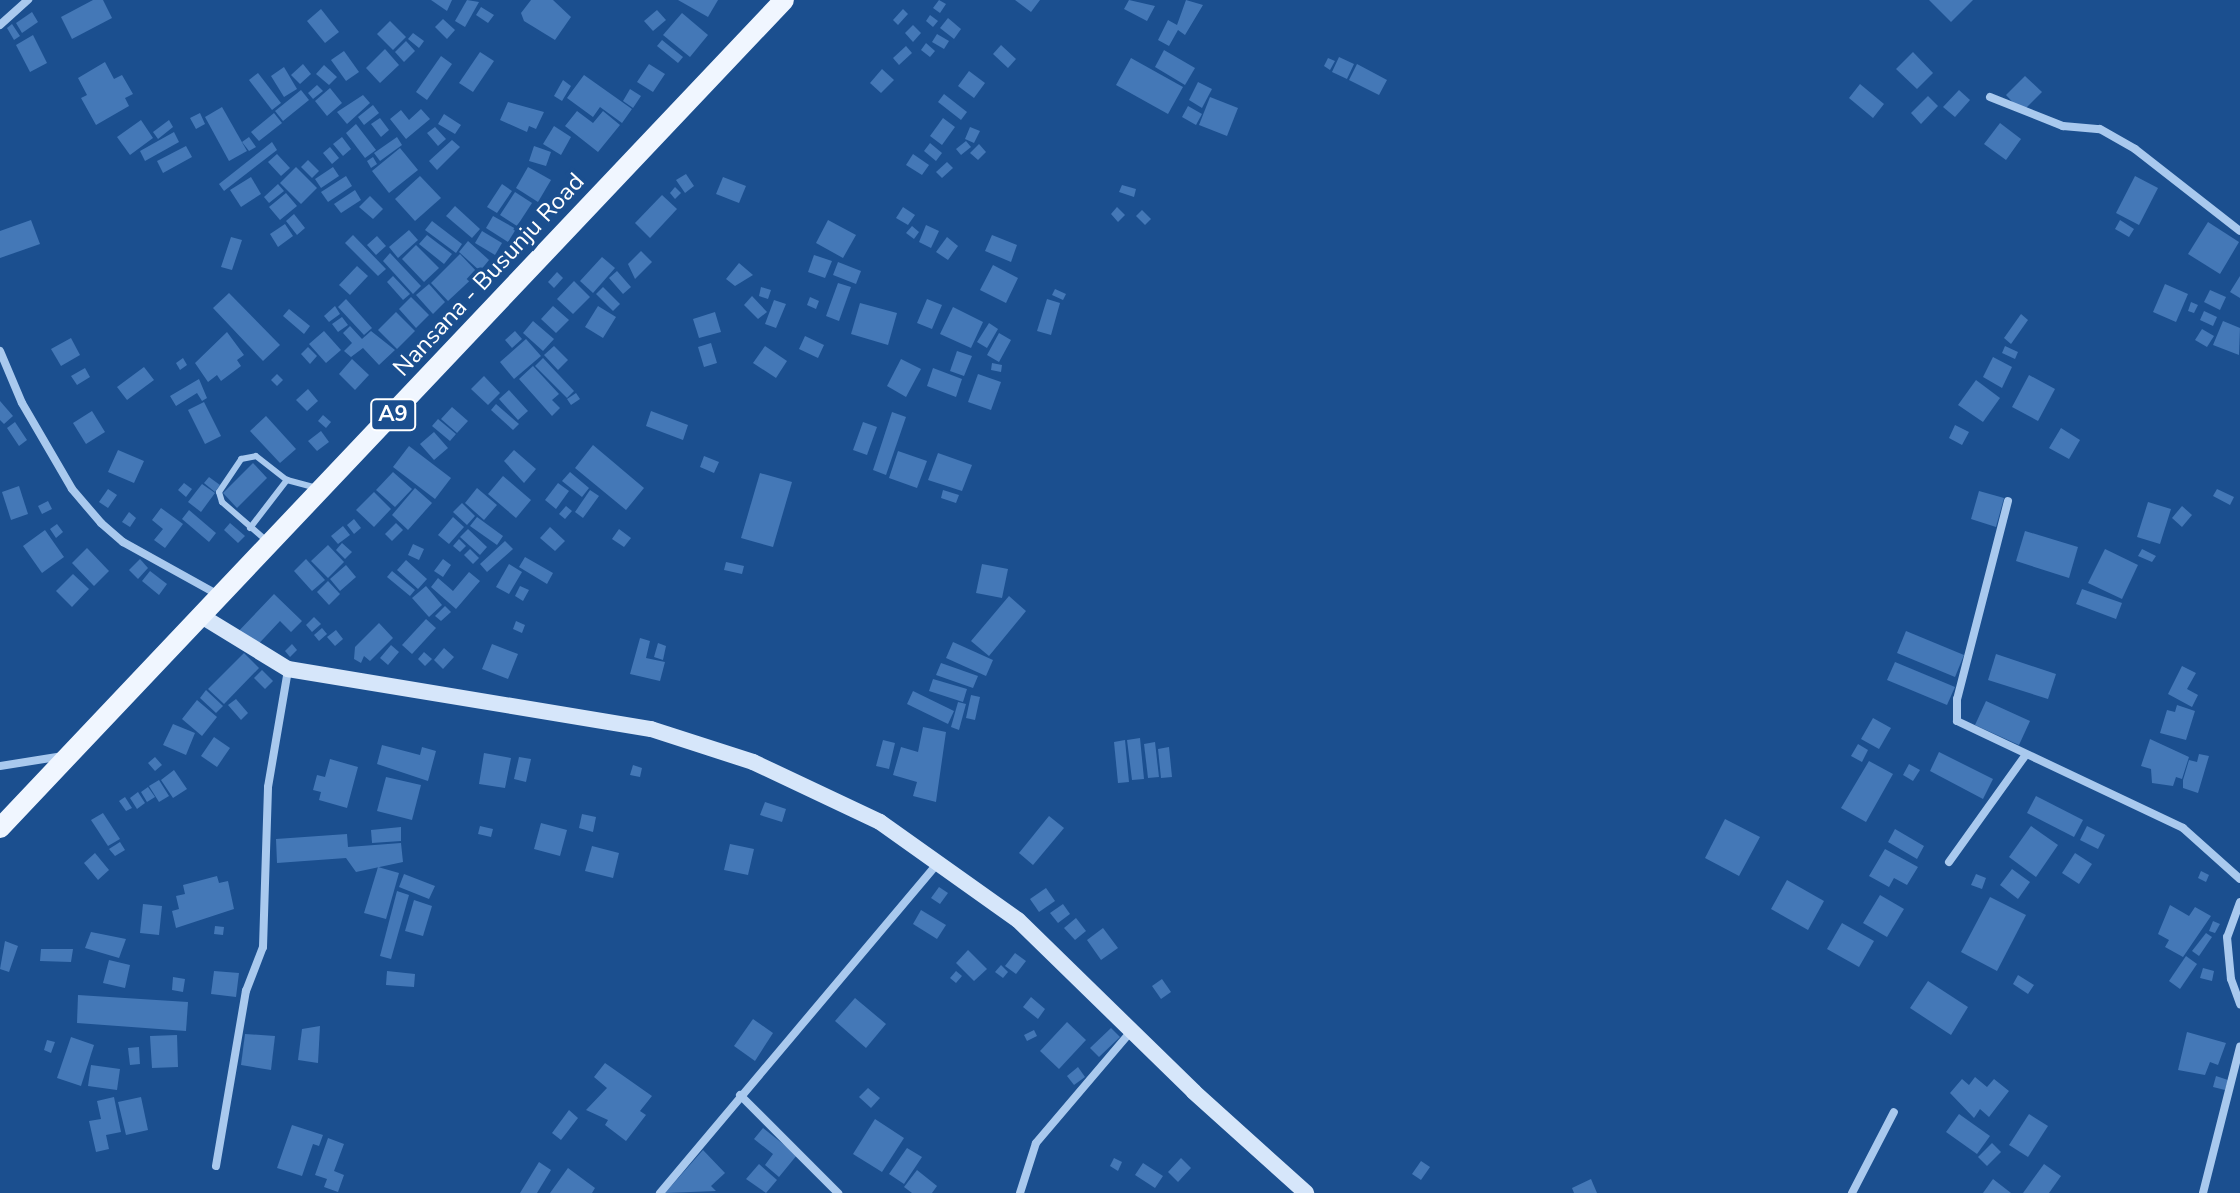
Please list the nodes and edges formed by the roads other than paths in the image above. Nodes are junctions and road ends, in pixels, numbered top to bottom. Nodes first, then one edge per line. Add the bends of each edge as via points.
1 (28, 0) edge
2 (784, 0) edge
3 (0, 25) edge
4 (1990, 97) dead end
5 (2240, 231) edge
6 (0, 351) edge
7 (287, 480) junction
8 (325, 487) junction
9 (2008, 501) dead end
10 (250, 528) junction
11 (271, 544) junction
12 (221, 597) junction
13 (203, 617) junction
14 (288, 669) junction
15 (68, 756) junction
16 (2025, 756) junction
17 (0, 766) edge
18 (0, 828) edge
19 (1949, 862) dead end
20 (939, 863) junction
21 (2240, 879) edge
22 (2240, 902) edge
23 (2240, 1004) edge
24 (1133, 1029) junction
25 (2240, 1047) edge
26 (740, 1095) junction
27 (1894, 1112) dead end
28 (216, 1166) dead end
29 (660, 1193) edge
30 (838, 1193) edge
31 (1020, 1193) edge
32 (1306, 1193) edge
33 (1852, 1193) edge
34 (2203, 1193) edge

1 - 3 street
2 - 8 main road, Nansana - Busunju Road / A9
4 - 5 street via 2063,126 2100,129 2135,149
6 - 12 street via 22,403 72,489 101,523 123,542
7 - 8 lane
7 - 10 lane
7 - 10 lane via 256,456 241,459 219,492 227,511
8 - 11 main road, Nansana - Busunju Road / A9
9 - 16 street via 1955,711 1963,728
10 - 11 lane
11 - 12 main road, Nansana - Busunju Road / A9
12 - 13 main road, Nansana - Busunju Road / A9
13 - 14 street
13 - 15 main road, Nansana - Busunju Road / A9
14 - 20 street via 651,729 718,749 822,793 880,822
14 - 28 street via 268,787 263,947 246,991
15 - 17 street
15 - 18 main road, Nansana - Busunju Road / A9
16 - 19 street
16 - 21 street via 2183,828
20 - 24 street via 1018,920
20 - 26 street
22 - 23 street via 2227,937 2231,979
24 - 31 street via 1036,1143
24 - 32 street
25 - 34 street
26 - 29 street
26 - 30 street
27 - 33 street

